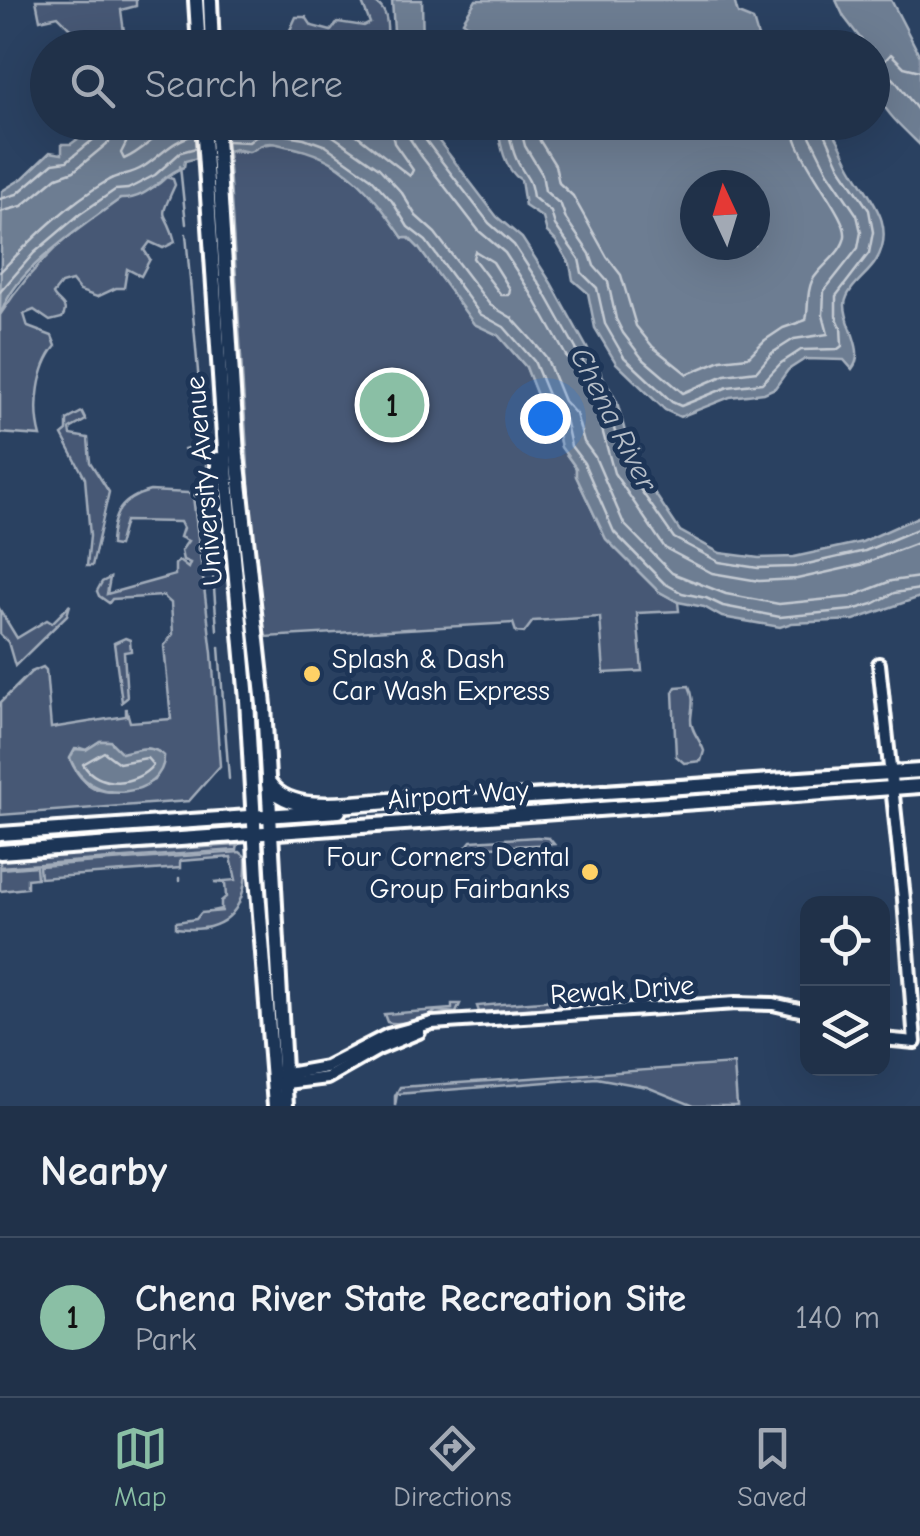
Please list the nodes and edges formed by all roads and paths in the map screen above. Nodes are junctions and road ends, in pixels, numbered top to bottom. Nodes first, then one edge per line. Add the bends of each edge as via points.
1 (196, 0) edge
2 (210, 0) edge
3 (198, 30) edge
4 (211, 30) edge
5 (207, 140) edge
6 (215, 140) edge
7 (212, 175) junction
8 (222, 403) junction
9 (209, 482) dead end
10 (880, 664) dead end
11 (920, 771) edge
12 (891, 780) junction
13 (269, 784) junction
14 (920, 786) edge
15 (446, 802) junction
16 (270, 816) junction
17 (254, 817) junction
18 (271, 833) junction
19 (0, 834) edge
20 (254, 835) junction
21 (0, 852) edge
22 (800, 1010) edge
23 (890, 1040) edge
24 (278, 1080) junction
25 (275, 1106) edge
26 (286, 1106) edge

1 - 3 main road
2 - 4 main road
5 - 7 main road, University Avenue
6 - 7 main road, University Avenue
7 - 8 main road, University Avenue
7 - 13 main road, University Avenue
8 - 9 main road via 219,472
8 - 17 main road, University Avenue
10 - 12 street
11 - 12 main road, Airport Way
12 - 14 main road, Airport Way
12 - 15 main road, Airport Way
12 - 18 main road, Airport Way
12 - 23 street via 915,1042
13 - 15 highway via 303,805
13 - 16 main road, University Avenue
15 - 16 main road, Airport Way
16 - 17 main road, Airport Way
16 - 18 main road, University Avenue
17 - 19 main road, Airport Way
17 - 20 main road, University Avenue
18 - 20 main road, Airport Way
18 - 24 main road, University Avenue
20 - 21 main road, Airport Way
20 - 24 main road, University Avenue
22 - 24 street, Rewak Drive via 736,1003 439,1025 327,1078
24 - 25 main road
24 - 26 main road

